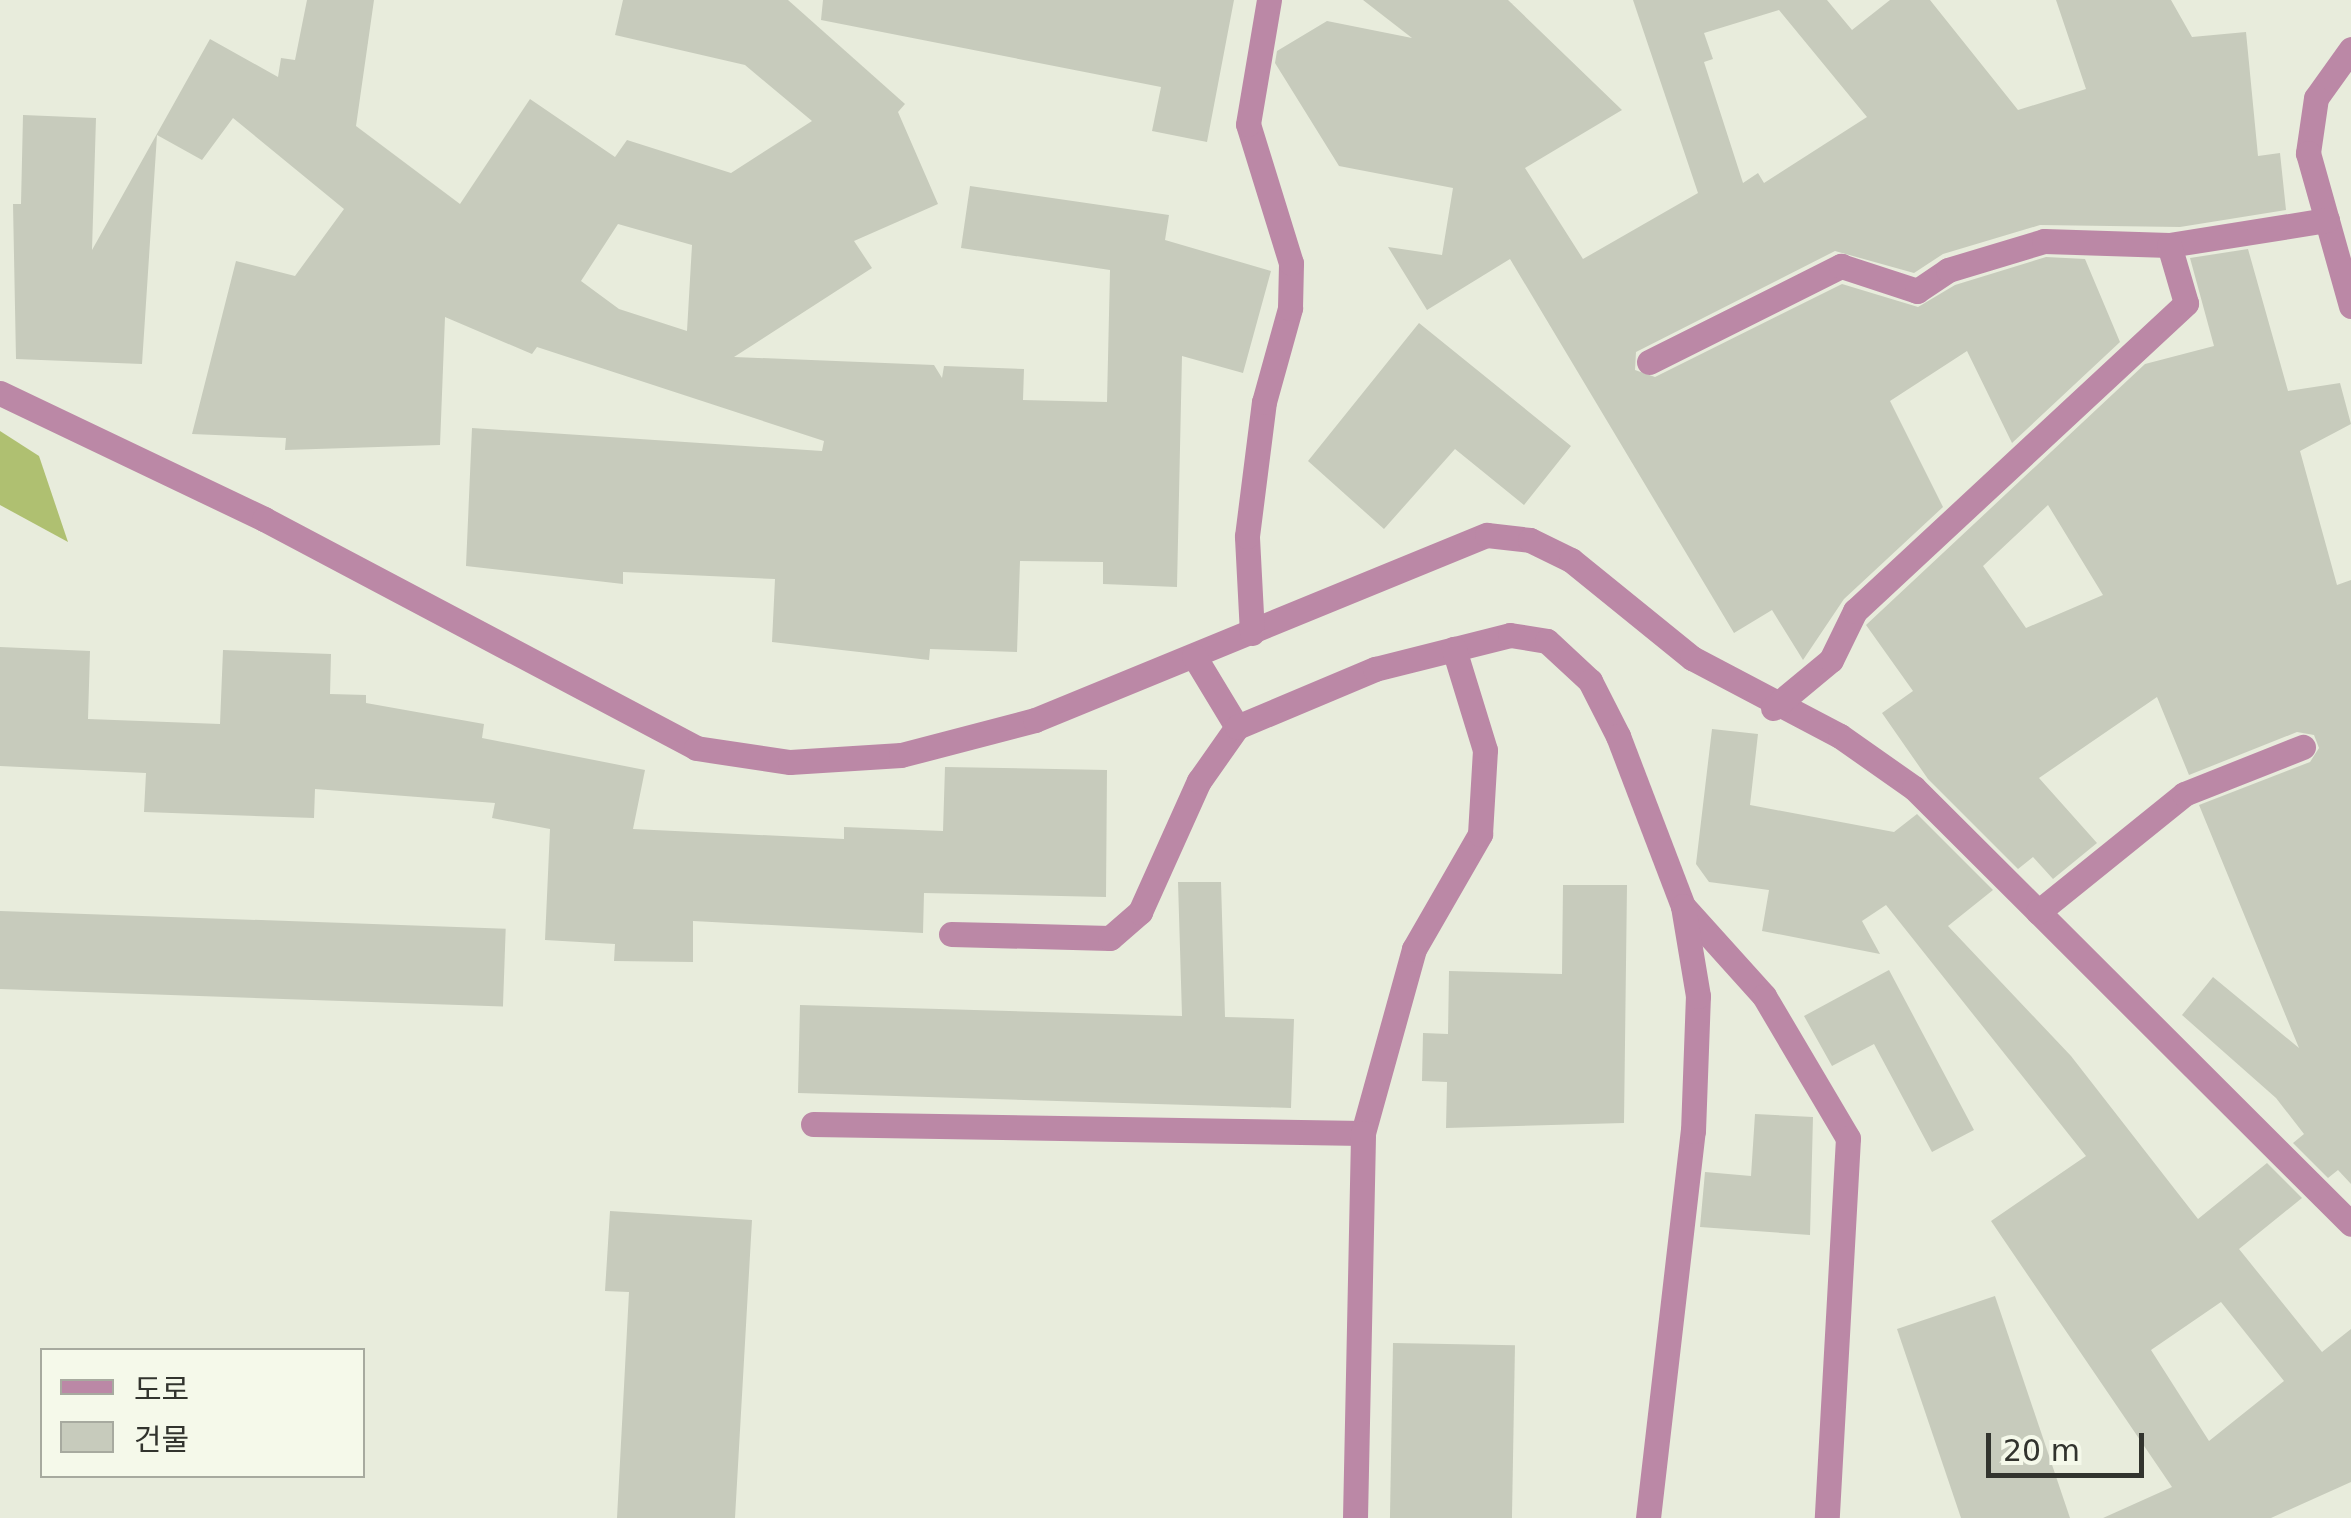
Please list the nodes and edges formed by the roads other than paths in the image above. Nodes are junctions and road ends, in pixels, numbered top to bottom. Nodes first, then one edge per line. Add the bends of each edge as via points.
1 (1269, 0) edge
2 (2351, 49) edge
3 (2326, 220) junction
4 (2169, 245) junction
5 (2351, 306) edge
6 (1648, 362) dead end
7 (0, 393) edge
8 (1252, 633) junction
9 (1454, 649) junction
10 (1194, 656) junction
11 (1773, 708) junction
12 (1237, 727) junction
13 (2303, 747) dead end
14 (1684, 906) junction
15 (2038, 912) junction
16 (951, 934) dead end
17 (813, 1124) dead end
18 (1363, 1133) junction
19 (2351, 1224) edge
20 (1355, 1518) edge
21 (1648, 1518) edge
22 (1827, 1518) edge

1 - 8 street via 1248,124 1291,264 1290,308 1264,402 1247,536
2 - 3 street via 2316,98 2308,153
3 - 4 street
3 - 5 street
4 - 6 street via 2044,241 1948,270 1918,291 1841,266
4 - 11 street via 2186,303 1855,612 1831,660
7 - 10 street via 264,519 696,748 790,762 902,755 1035,720
8 - 10 street
8 - 11 street via 1486,535 1530,540
9 - 12 street via 1375,668
9 - 14 street via 1510,634 1548,641 1590,682
9 - 18 street via 1485,750 1480,834 1414,949
10 - 12 street
11 - 15 street via 1840,736 1914,788
12 - 16 street via 1199,782 1140,912 1110,938
13 - 15 street via 2184,794
14 - 21 street via 1698,996 1693,1130
14 - 22 street via 1764,996 1848,1138
15 - 19 street
17 - 18 street
18 - 20 street

